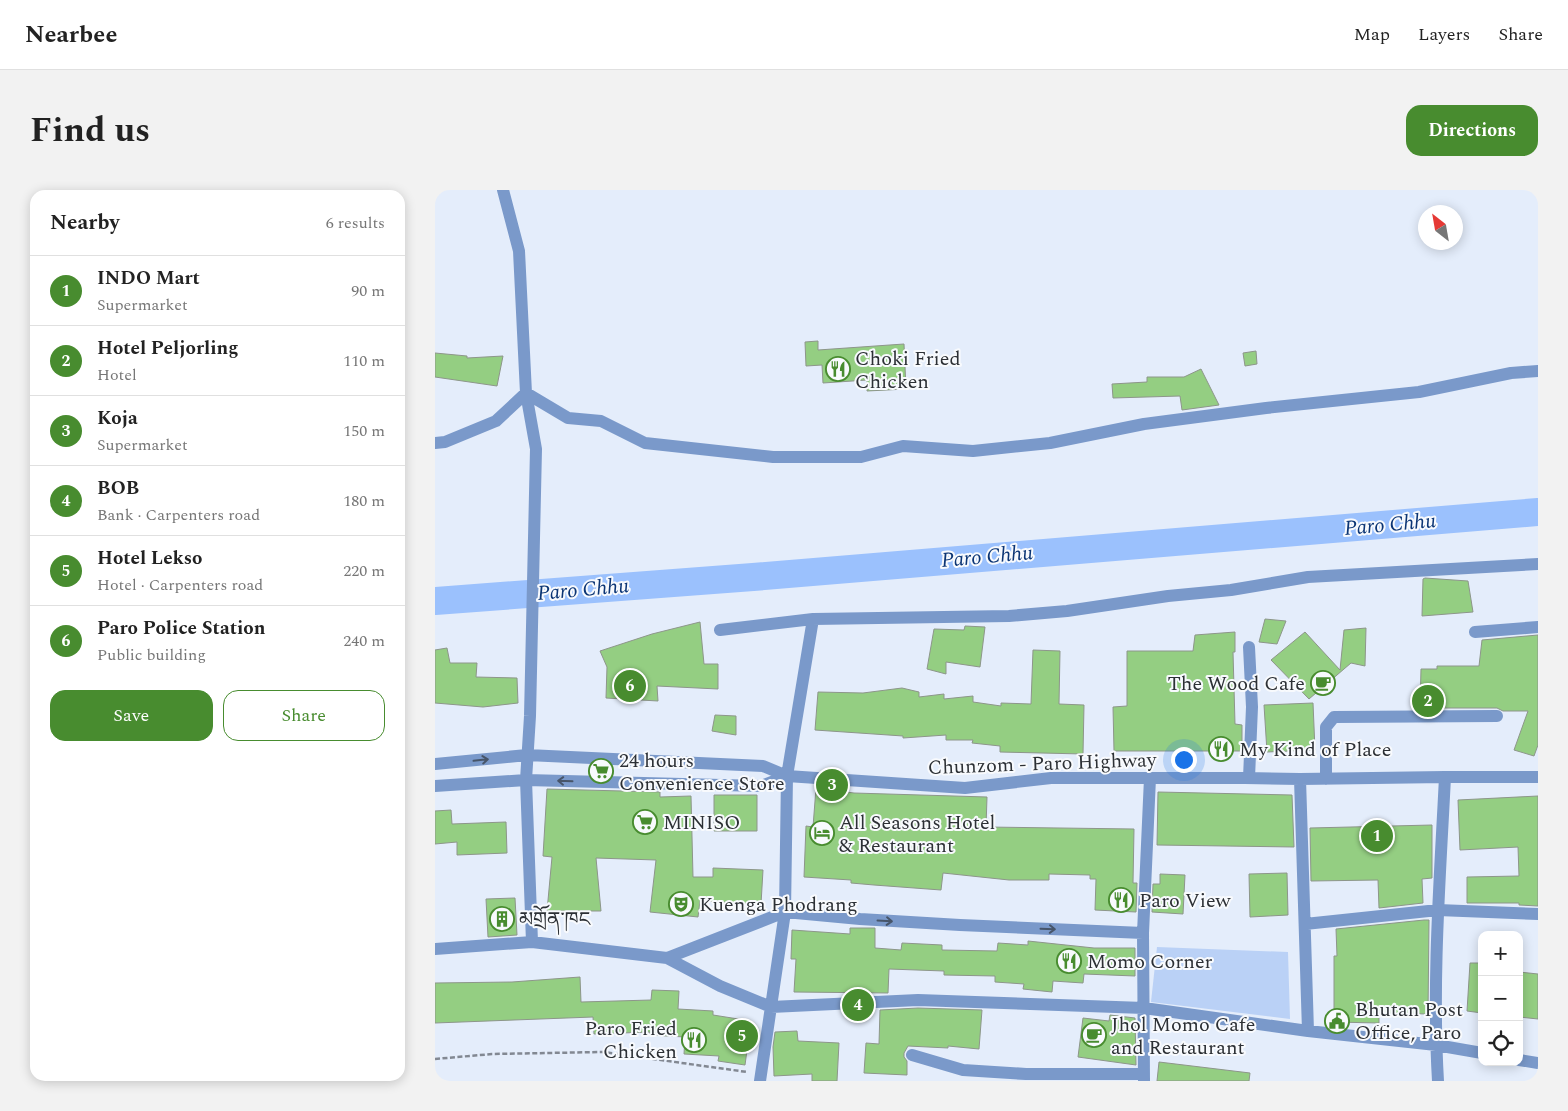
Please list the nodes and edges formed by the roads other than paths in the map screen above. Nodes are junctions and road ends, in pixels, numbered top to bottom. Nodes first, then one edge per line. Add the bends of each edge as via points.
1 (503, 190) edge
2 (1538, 371) edge
3 (526, 393) junction
4 (435, 443) edge
5 (1538, 564) edge
6 (813, 619) junction
7 (1538, 627) edge
8 (720, 630) dead end
9 (1475, 632) dead end
10 (1249, 647) dead end
11 (1497, 716) dead end
12 (527, 755) junction
13 (435, 764) edge
14 (787, 776) junction
15 (1445, 777) junction
16 (1538, 777) edge
17 (1149, 778) junction
18 (1249, 778) junction
19 (1326, 779) junction
20 (526, 780) junction
21 (1300, 780) junction
22 (435, 786) edge
23 (1438, 910) junction
24 (785, 912) junction
25 (1538, 914) edge
26 (1305, 924) junction
27 (1143, 933) junction
28 (532, 942) junction
29 (435, 949) edge
30 (667, 958) junction
31 (771, 1007) junction
32 (1144, 1008) junction
33 (1308, 1031) junction
34 (1436, 1045) junction
35 (1478, 1052) edge
36 (912, 1055) dead end
37 (1523, 1061) edge
38 (1538, 1063) edge
39 (761, 1077) edge
40 (1144, 1077) edge
41 (1438, 1081) edge

1 - 3 street via 519,251
2 - 3 street via 1511,373 1419,392 1144,424 1050,443 973,451 903,446 861,457 773,457 645,443 601,421 568,418
3 - 4 street via 496,421
3 - 12 street via 536,449
5 - 6 street via 1308,577 1231,590 1009,616
6 - 8 street
6 - 14 street
7 - 9 street
10 - 18 street via 1252,707
11 - 19 street via 1334,718 1326,727
13 -> 12 street, Chunzom - Paro Highway
12 - 14 street, Chunzom - Paro Highway via 763,766
12 - 20 street
14 - 17 street, Chunzom - Paro Highway via 965,788 1051,778
14 -> 20 street, Chunzom - Paro Highway via 761,786
14 - 24 street
15 - 16 street, Chunzom - Paro Highway
15 - 19 street, Chunzom - Paro Highway
15 - 23 street
17 - 18 street, Chunzom - Paro Highway
17 - 27 street
18 - 21 street, Chunzom - Paro Highway
19 - 21 street, Chunzom - Paro Highway
20 - 22 street, Chunzom - Paro Highway
20 - 28 street
21 - 26 street
23 - 25 street
23 - 26 street
23 - 34 street
24 -> 27 street via 961,925
24 - 30 street
24 - 31 street
26 - 33 street
27 - 32 street
28 - 29 street
28 - 30 street
30 - 31 street via 720,986
31 - 32 street via 918,1000
31 - 39 street
32 - 33 street
32 - 40 street
33 - 34 street
34 - 35 street
34 - 41 street
36 - 40 street via 963,1070
37 - 38 street

